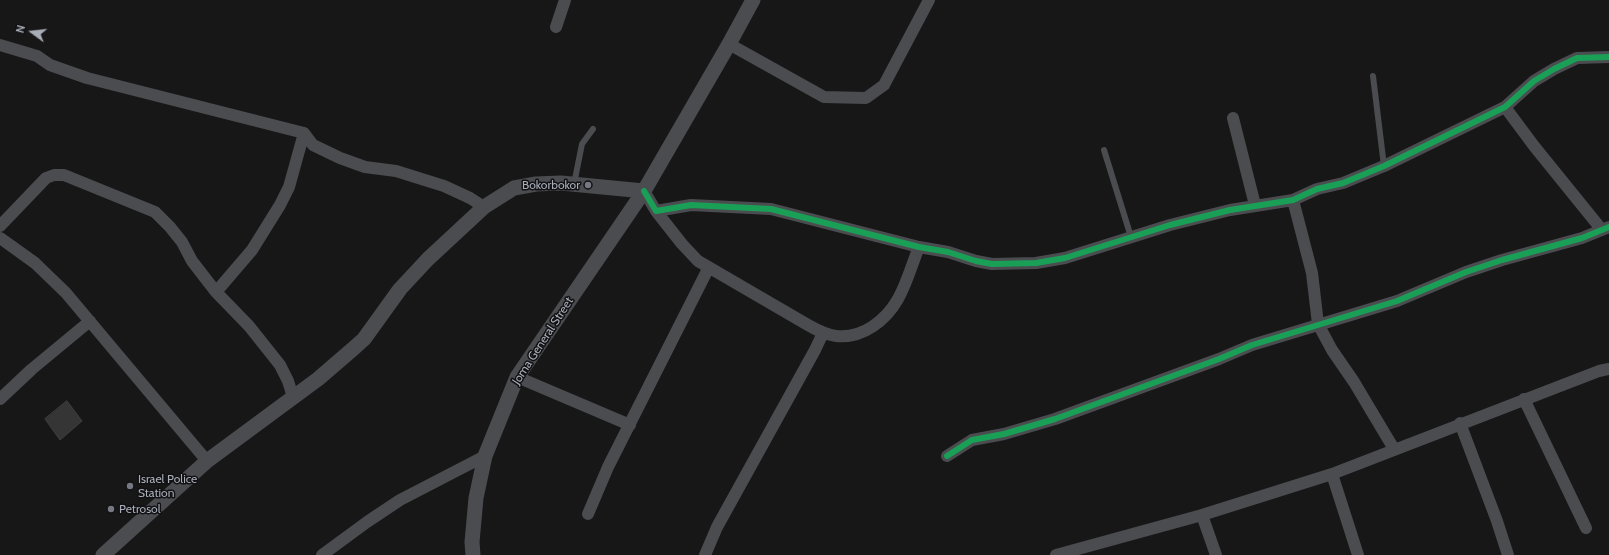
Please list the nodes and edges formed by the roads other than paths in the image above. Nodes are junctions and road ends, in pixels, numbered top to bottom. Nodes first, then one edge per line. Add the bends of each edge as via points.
1 (566, 0) edge
2 (753, 0) edge
3 (929, 0) edge
4 (556, 27) dead end
5 (729, 44) junction
6 (0, 45) edge
7 (1609, 57) edge
8 (1373, 76) dead end
9 (1505, 107) junction
10 (1233, 118) dead end
11 (593, 129) dead end
12 (304, 134) junction
13 (1104, 150) dead end
14 (1384, 166) junction
15 (574, 184) junction
16 (644, 191) junction
17 (1294, 200) junction
18 (1255, 205) junction
19 (484, 207) junction
20 (656, 211) junction
21 (0, 226) edge
22 (1606, 229) edge
23 (1131, 237) junction
24 (0, 238) edge
25 (919, 248) junction
26 (709, 267) junction
27 (216, 292) junction
28 (90, 321) junction
29 (1318, 324) junction
30 (823, 333) junction
31 (1609, 369) edge
32 (516, 376) junction
33 (293, 396) junction
34 (0, 399) edge
35 (1524, 399) junction
36 (1460, 423) junction
37 (630, 425) junction
38 (1394, 449) junction
39 (485, 456) junction
40 (947, 456) dead end
41 (207, 461) junction
42 (1332, 474) junction
43 (588, 514) dead end
44 (1202, 515) junction
45 (1586, 528) dead end
46 (1095, 550) edge
47 (103, 555) edge
48 (322, 555) edge
49 (473, 555) edge
50 (705, 555) edge
51 (1056, 555) edge
52 (1216, 555) edge
53 (1358, 555) edge
54 (1508, 555) edge

1 - 4 street
2 - 5 street, Joma General Street
3 - 5 street via 884,85 866,98 824,97
5 - 16 street, Joma General Street
6 - 12 street via 37,56 50,65 88,78
7 - 9 street via 1577,58 1554,69 1534,80
8 - 14 lane
9 - 14 street
9 - 22 street via 1534,146
10 - 18 street
11 - 15 lane via 582,144
12 - 19 street via 313,145 340,158 365,167 396,171 444,186
12 - 27 street via 289,187 280,205 252,250
13 - 23 lane
14 - 17 street via 1343,183 1317,189
15 - 16 street
15 - 19 street via 536,184 514,188
16 - 20 street
16 - 32 street, Joma General Street
17 - 18 street
17 - 29 street via 1312,274
18 - 23 street
19 - 33 street via 417,270 364,339
20 - 25 street via 691,205 771,209
20 - 26 street via 691,255
21 - 27 street via 46,178 54,174 64,175 155,212 178,237 192,262
22 - 29 street via 1502,260 1397,301
23 - 25 street via 1065,258 1036,263 992,264 948,252
24 - 28 street via 23,253 48,275
25 - 30 street via 898,299 884,319 868,330 852,335 837,336
26 - 30 street
26 - 37 street
27 - 33 street via 249,326 280,365
28 - 34 street
28 - 41 street
29 - 38 street
29 - 40 street via 1252,345 1055,419 1004,434 972,440
30 - 50 street via 717,527
31 - 35 street
32 - 37 street
32 - 39 street, Joma General Street
33 - 41 street
35 - 36 street
35 - 45 street
36 - 38 street
36 - 54 street
37 - 43 street
38 - 42 street
39 - 48 street via 400,500
39 - 49 street, Joma General Street via 476,498
41 - 47 street
42 - 44 street
42 - 53 street
44 - 46 street
44 - 52 street
46 - 51 street

